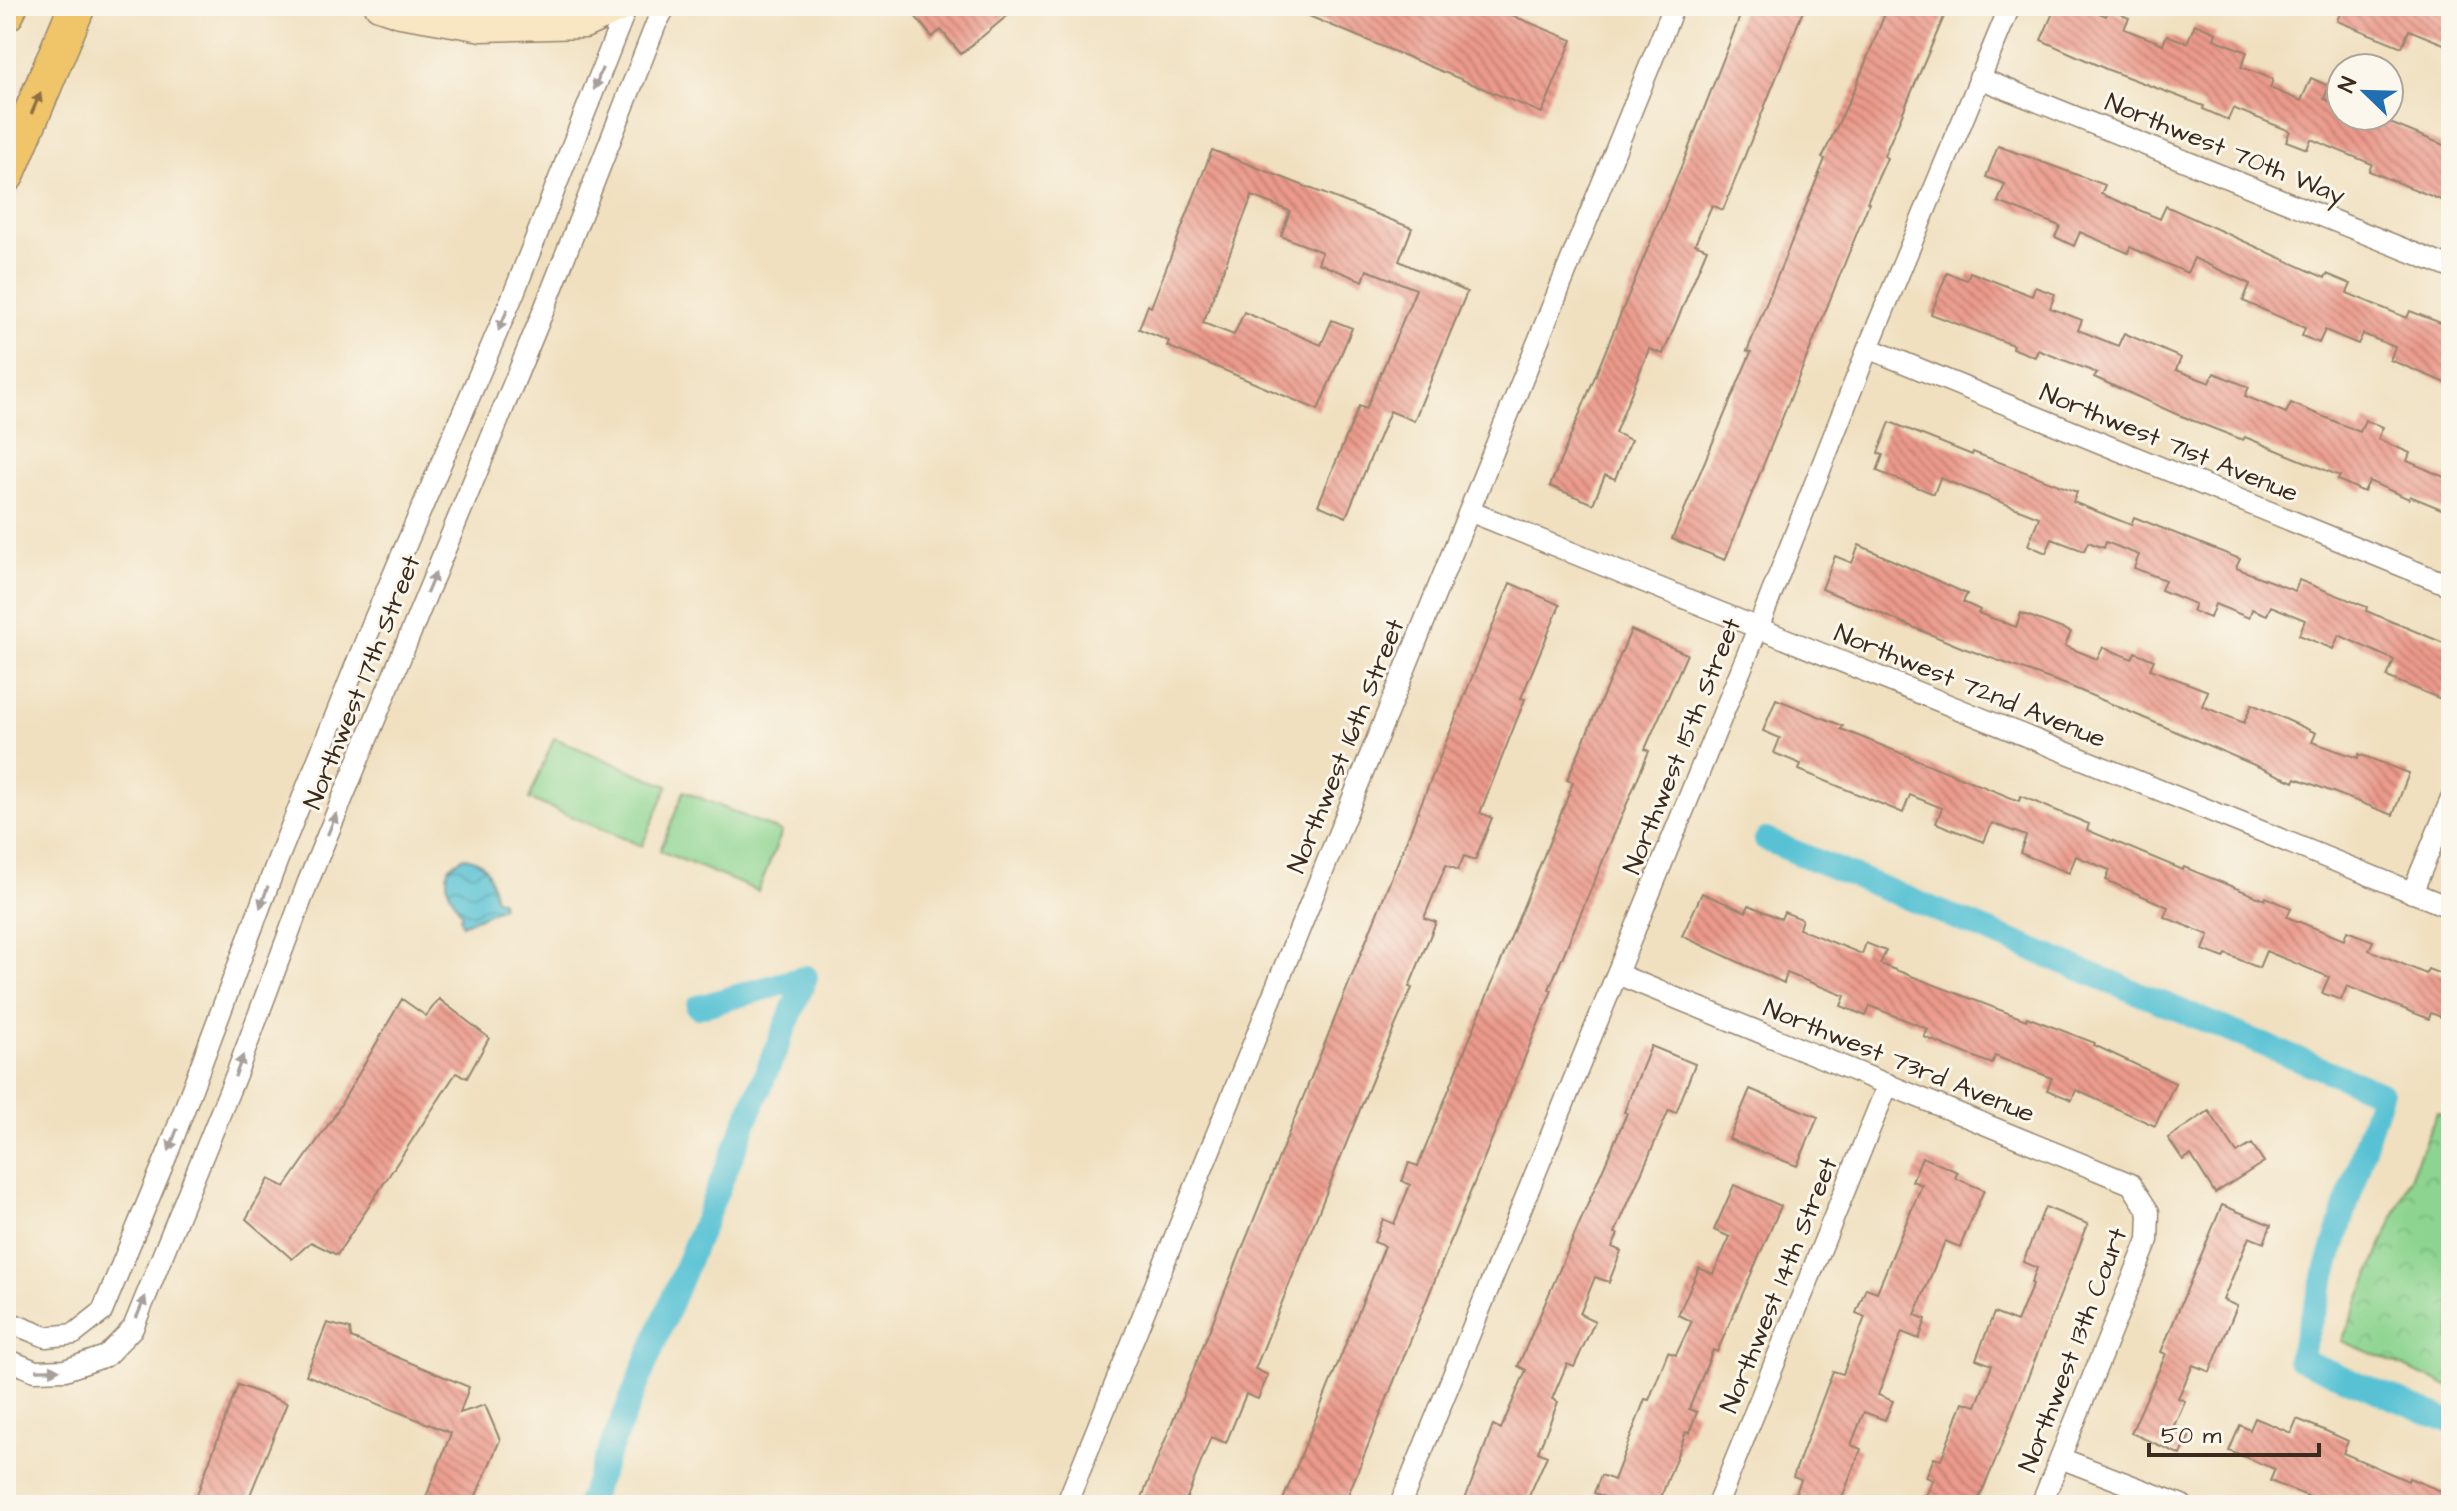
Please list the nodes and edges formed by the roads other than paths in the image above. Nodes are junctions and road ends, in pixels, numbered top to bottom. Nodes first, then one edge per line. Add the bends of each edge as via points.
1 (9, 6) edge
2 (77, 6) edge
3 (379, 6) edge
4 (626, 6) edge
5 (666, 6) edge
6 (1674, 6) edge
7 (2010, 6) edge
8 (6, 13) edge
9 (1979, 78) junction
10 (6, 175) edge
11 (2451, 268) edge
12 (1868, 348) junction
13 (1469, 511) junction
14 (2451, 586) edge
15 (1758, 628) junction
16 (2451, 799) edge
17 (2412, 893) junction
18 (2451, 908) edge
19 (1617, 974) junction
20 (1888, 1084) junction
21 (2149, 1212) joint
22 (6, 1321) edge
23 (6, 1359) edge
24 (2060, 1458) junction
25 (1066, 1505) edge
26 (1400, 1505) edge
27 (1717, 1505) edge
28 (2041, 1505) edge
29 (2182, 1505) edge

1 - 8 highway
10 -> 2 highway
3 - 4 street via 482,27 584,24
4 -> 22 street, Northwest 17th Street via 514,293 373,622 102,1312 74,1334 46,1337
23 -> 5 street, Northwest 17th Street via 35,1371 65,1370 106,1356 133,1328 308,882
6 - 13 street, Northwest 16th Street
7 - 9 street, Northwest 15th Street
9 - 11 street, Northwest 70th Way
9 - 12 street, Northwest 15th Street
12 - 14 street, Northwest 71st Avenue
12 - 15 street, Northwest 15th Street
13 - 15 street, Northwest 72nd Avenue
13 - 25 street, Northwest 16th Street
15 - 17 street, Northwest 72nd Avenue
15 - 19 street, Northwest 15th Street
16 - 17 street
17 - 18 street, Northwest 72nd Avenue
19 - 20 street, Northwest 73rd Avenue
19 - 26 street, Northwest 15th Street
20 - 21 street, Northwest 73rd Avenue via 2131,1184
20 - 27 street, Northwest 14th Street
21 - 24 street, Northwest 13th Court via 2148,1240
24 - 28 street, Northwest 13th Court
24 - 29 street

